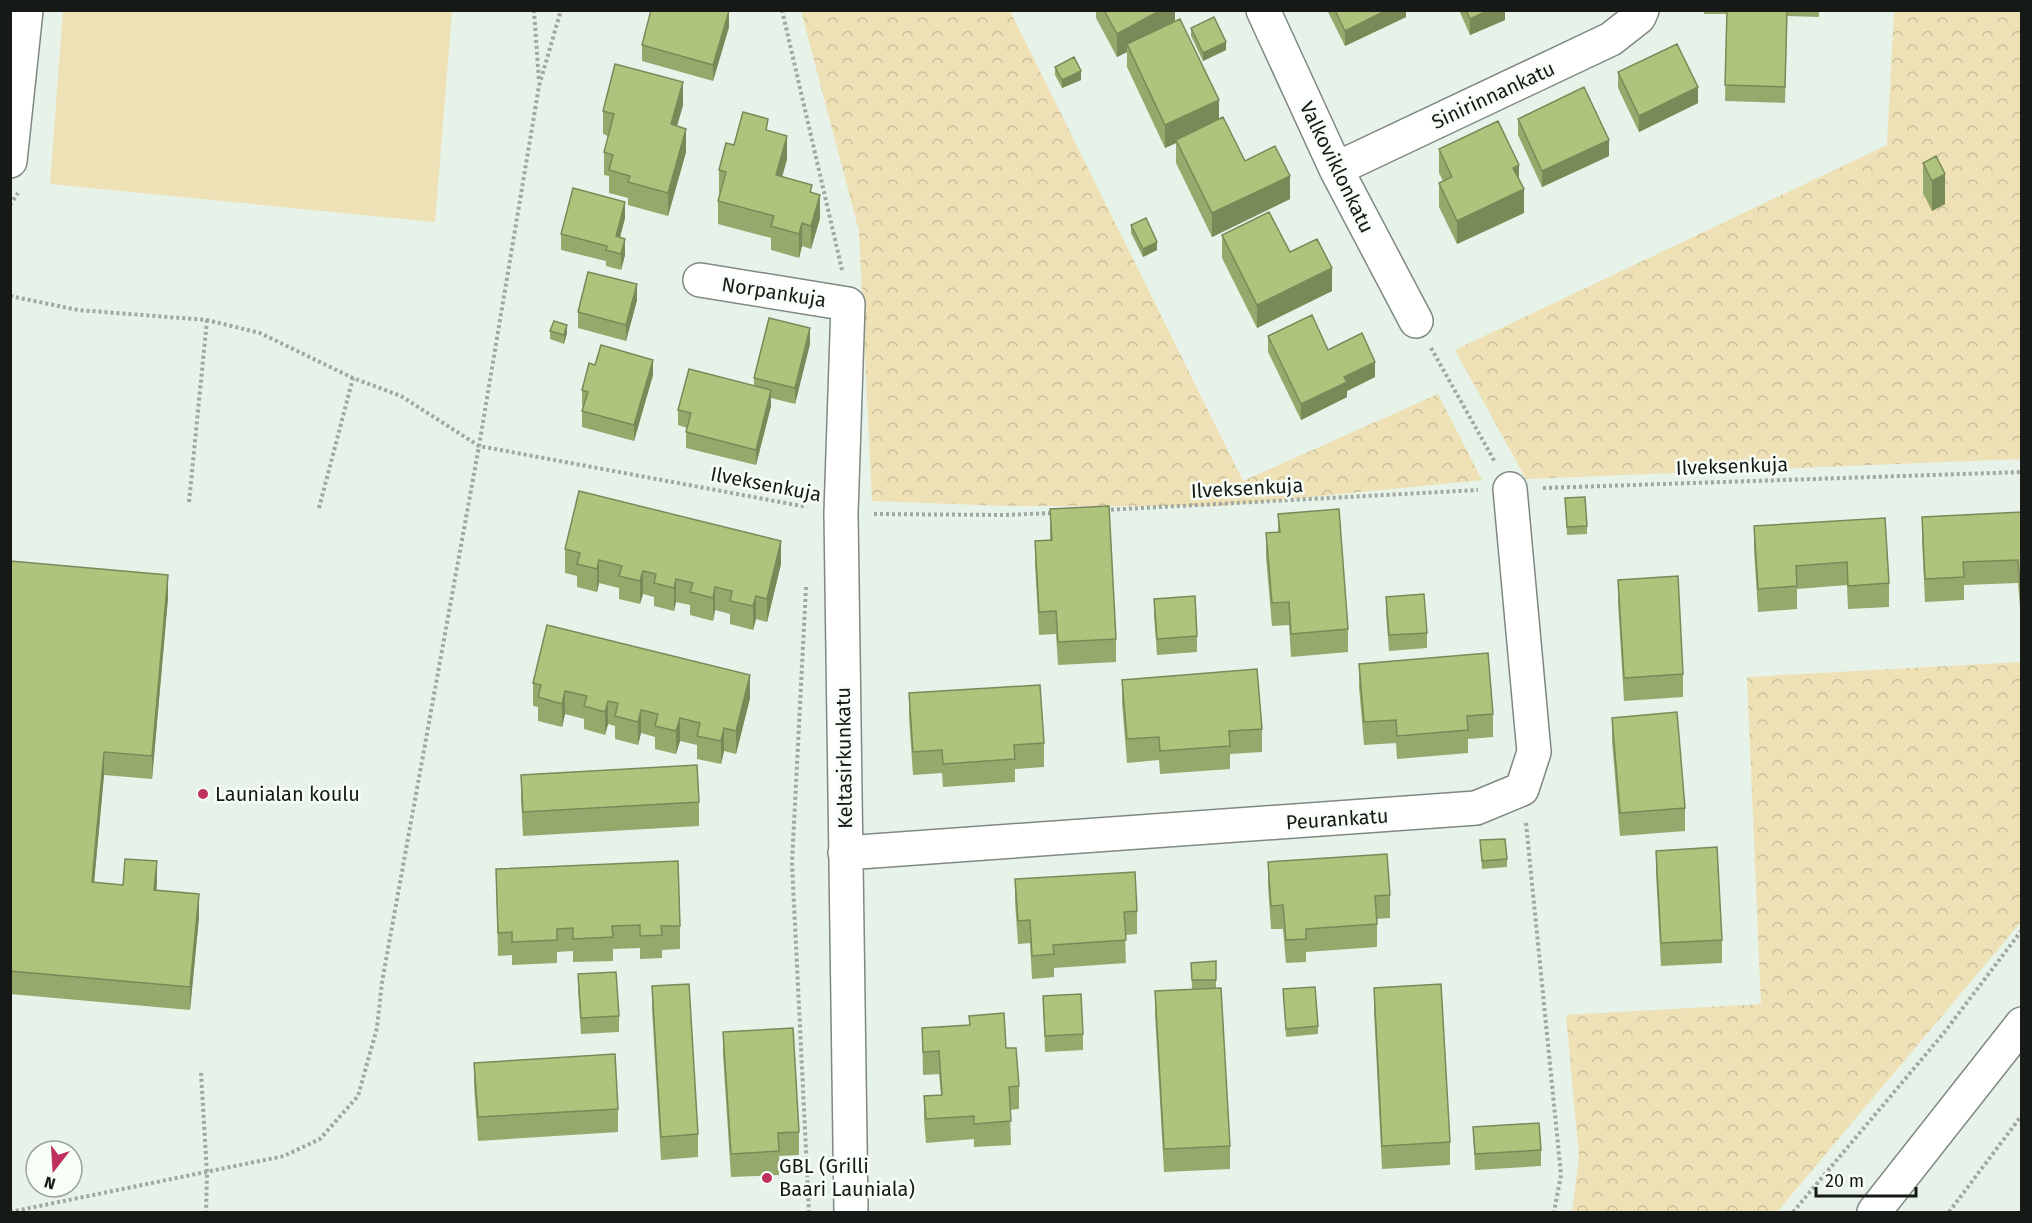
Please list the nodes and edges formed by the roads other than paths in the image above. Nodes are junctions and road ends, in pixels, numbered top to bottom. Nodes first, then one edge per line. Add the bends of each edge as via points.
1 (26, 10) edge
2 (1263, 10) edge
3 (1642, 10) edge
4 (10, 161) edge
5 (1336, 169) junction
6 (700, 279) dead end
7 (848, 304) joint
8 (1416, 321) road end
9 (1510, 489) road end
10 (845, 853) junction
11 (2022, 1024) edge
12 (851, 1212) edge
13 (1874, 1212) edge

1 - 4 street
2 - 5 street, Valkoviklonkatu
3 - 5 street, Sinirinnankatu via 1639,17 1611,39
5 - 8 street, Valkoviklonkatu
6 - 7 street, Norpankuja
7 - 10 street, Keltasirkunkatu via 820,513
9 - 10 street, Peurankatu via 1534,752 1522,789 1476,808
10 - 12 street, Keltasirkunkatu
11 - 13 street

